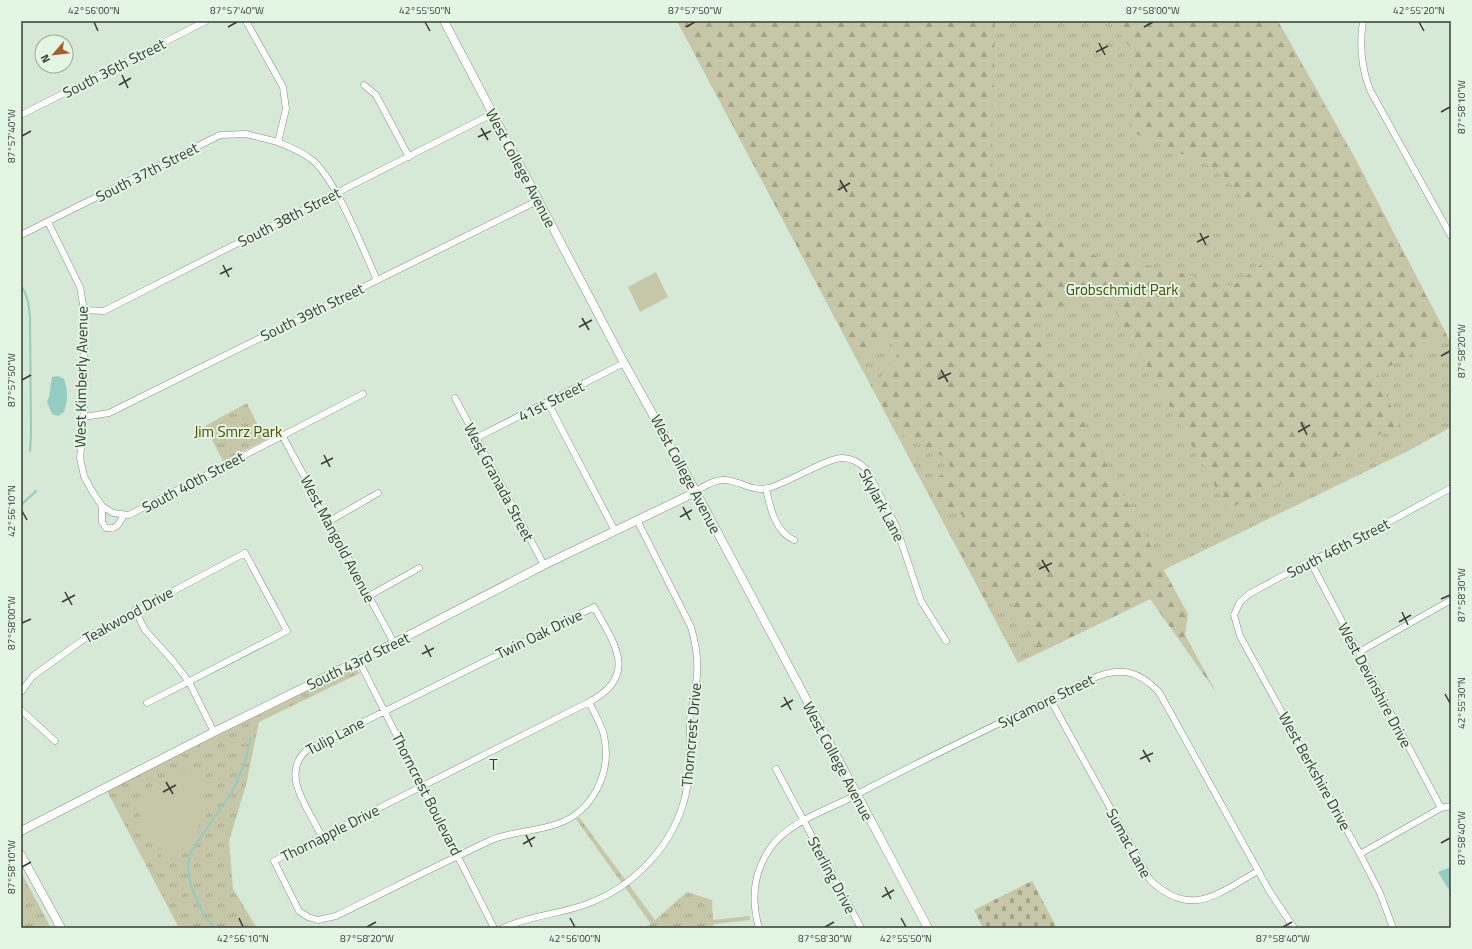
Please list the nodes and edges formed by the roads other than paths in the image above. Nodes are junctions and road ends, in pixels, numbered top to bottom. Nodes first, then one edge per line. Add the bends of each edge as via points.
1 (206, 21) edge
2 (246, 21) edge
3 (444, 21) edge
4 (1363, 21) edge
5 (364, 85) dead end
6 (492, 114) junction
7 (21, 115) edge
8 (278, 142) junction
9 (409, 157) junction
10 (337, 194) junction
11 (538, 200) junction
12 (48, 222) junction
13 (21, 235) edge
14 (1451, 236) edge
15 (377, 280) junction
16 (84, 310) junction
17 (624, 363) junction
18 (363, 394) dead end
19 (455, 398) dead end
20 (548, 403) junction
21 (84, 417) junction
22 (282, 435) junction
23 (476, 438) junction
24 (1451, 488) edge
25 (766, 489) junction
26 (696, 492) junction
27 (378, 493) dead end
28 (102, 506) junction
29 (126, 515) junction
30 (637, 520) junction
31 (328, 522) junction
32 (615, 531) junction
33 (794, 540) dead end
34 (1310, 561) junction
35 (544, 565) junction
36 (419, 568) dead end
37 (368, 596) junction
38 (1451, 600) edge
39 (135, 610) junction
40 (1234, 616) joint
41 (946, 641) dead end
42 (394, 643) junction
43 (1359, 652) junction
44 (359, 661) junction
45 (189, 682) junction
46 (21, 692) edge
47 (1050, 699) junction
48 (589, 702) junction
49 (147, 703) dead end
50 (21, 710) edge
51 (385, 710) junction
52 (214, 732) junction
53 (55, 741) dead end
54 (776, 769) dead end
55 (422, 787) junction
56 (856, 795) junction
57 (1451, 806) edge
58 (1441, 808) junction
59 (804, 822) junction
60 (21, 831) edge
61 (322, 836) junction
62 (1360, 854) junction
63 (21, 855) edge
64 (458, 856) junction
65 (1258, 871) junction
66 (61, 928) edge
67 (494, 928) edge
68 (503, 928) edge
69 (759, 928) edge
70 (861, 928) edge
71 (928, 928) edge
72 (1294, 928) edge
73 (1393, 928) edge

1 - 7 street, South 36th Street
2 - 8 street via 283,87 286,109
3 - 6 street, West College Avenue
4 - 14 street via 1361,57 1363,72 1370,90
5 - 9 street via 376,95
6 - 9 street, South 38th Street
6 - 11 street, West College Avenue
8 - 10 street via 311,159
8 - 12 street, South 37th Street via 246,134 220,135
9 - 10 street, South 38th Street
10 - 15 street
10 - 16 street, South 38th Street via 104,311
11 - 15 street, South 39th Street
11 - 17 street, West College Avenue
12 - 13 street, South 37th Street
12 - 16 street, West Kimberly Avenue via 80,288
15 - 21 street, South 39th Street via 109,413
16 - 21 street, West Kimberly Avenue
17 - 20 street, 41st Street
17 - 26 street, West College Avenue
18 - 22 street, South 40th Street
19 - 23 street, West Granada Street
20 - 23 street, 41st Street
20 - 32 street
21 - 28 street, West Kimberly Avenue via 80,458 84,476
22 - 29 street, South 40th Street
22 - 31 street, West Mangold Avenue
23 - 35 street, West Granada Street
24 - 34 street, South 46th Street via 1343,547
25 - 26 street, Skylark Lane via 752,488 730,480 719,480
25 - 33 street via 776,521 788,538
25 - 41 street, Skylark Lane via 790,481 832,460 841,458 860,463 896,526 920,601
26 - 30 street, South 43rd Street
26 - 56 street, West College Avenue
27 - 31 street
28 - 29 street via 113,513
28 - 29 street, South 40th Street via 102,522 106,528 113,529 118,526
30 - 32 street, South 43rd Street
30 - 68 street, Thorncrest Drive via 691,627 696,642 697,682 690,721 691,757 686,793 676,824 657,855 626,883 608,895 587,904 531,917
31 - 37 street, West Mangold Avenue
32 - 35 street, South 43rd Street
34 - 40 street, South 46th Street via 1249,594 1240,602
34 - 43 street, West Devinshire Drive
35 - 42 street, South 43rd Street
36 - 37 street
37 - 42 street, West Mangold Avenue
38 - 43 street
39 - 45 street via 145,630
39 - 45 street, Teakwood Drive via 245,553 287,631
39 - 46 street, Teakwood Drive via 87,636 33,676
40 - 62 street, West Berkshire Drive via 1240,636
42 - 44 street, South 43rd Street
43 - 58 street, West Devinshire Drive
44 - 51 street, Thorncrest Boulevard
44 - 52 street, South 43rd Street
45 - 49 street
45 - 52 street
47 - 56 street, Sycamore Street
47 - 65 street, Sycamore Street via 1102,674 1113,672 1132,673 1151,684 1166,704
47 - 65 street, Sumac Lane via 1150,880 1161,891 1184,900 1198,900 1215,895
48 - 51 street, Twin Oak Drive via 610,688 619,666 616,646 594,607
48 - 55 street, Twin Oak Drive
48 - 64 street via 604,734 606,747 601,780 594,797 559,824 498,838
50 - 53 street
51 - 55 street, Thorncrest Boulevard
51 - 61 street, Tulip Lane via 307,750 296,762 296,784
52 - 60 street, South 43rd Street
54 - 59 street, Sterling Drive
55 - 61 street, Thornapple Drive
55 - 64 street, Thorncrest Boulevard
56 - 59 street, Sycamore Street
56 - 71 street, West College Avenue
57 - 58 street
58 - 62 street
59 - 69 street, Sycamore Street via 776,841 760,867 754,897 754,913
59 - 70 street, Sterling Drive
61 - 64 street, Thornapple Drive via 274,861 299,910 308,917 318,920 336,916
62 - 73 street, West Berkshire Drive via 1380,893
63 - 66 street
64 - 67 street, Thorncrest Boulevard
65 - 72 street, Sycamore Street

